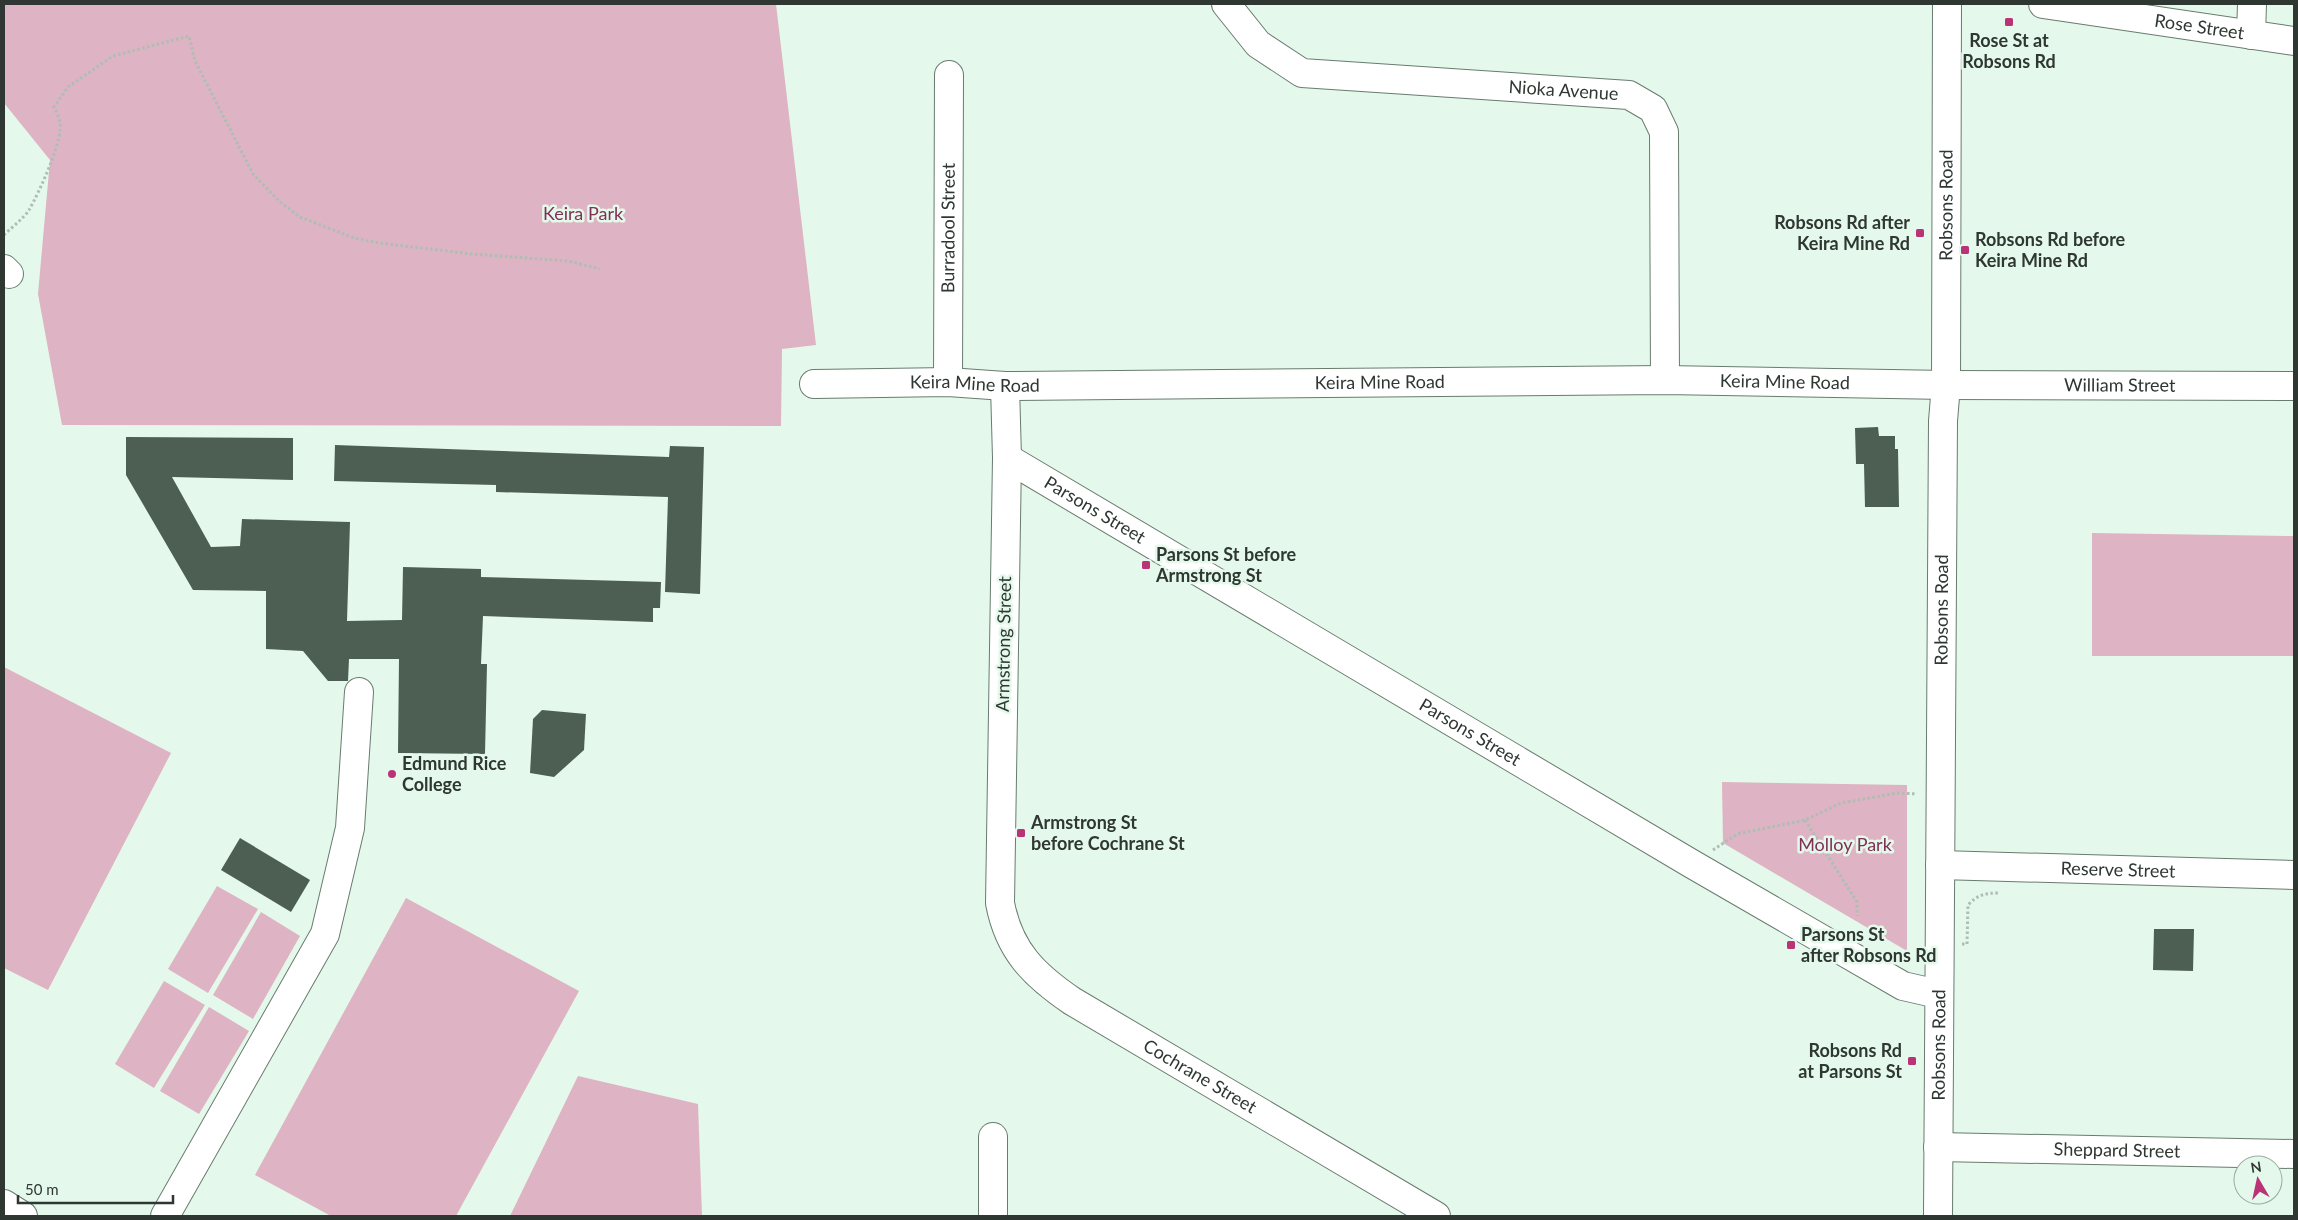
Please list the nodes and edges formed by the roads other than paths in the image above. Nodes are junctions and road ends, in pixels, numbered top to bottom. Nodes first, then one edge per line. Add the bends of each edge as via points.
1 (1226, 4) edge
2 (1947, 4) edge
3 (2043, 4) edge
4 (2252, 4) edge
5 (2251, 35) junction
6 (2294, 41) edge
7 (950, 75) dead end
8 (1665, 380) junction
9 (948, 382) junction
10 (814, 384) dead end
11 (1946, 385) junction
12 (1005, 386) junction
13 (2294, 386) edge
14 (1007, 458) junction
15 (359, 692) dead end
16 (1940, 865) junction
17 (2294, 875) edge
18 (1000, 903) joint
19 (1938, 994) junction
20 (993, 1136) dead end
21 (1938, 1147) junction
22 (2294, 1154) edge
23 (4, 1204) edge
24 (24, 1216) edge
25 (165, 1216) edge
26 (993, 1216) edge
27 (1436, 1216) edge
28 (1938, 1216) edge

1 - 8 street, Nioka Avenue via 1258,44 1302,73 1629,95 1653,109 1664,132
2 - 11 street, Robsons Road
3 - 5 street, Rose Street
4 - 5 street
5 - 6 street, Rose Street
7 - 9 street, Burradool Street
8 - 11 street, Keira Mine Road
8 - 12 street, Keira Mine Road
9 - 10 street, Keira Mine Road
9 - 12 street, Keira Mine Road
11 - 13 street, William Street
11 - 16 street, Robsons Road
12 - 14 street, Armstrong Street
14 - 18 street, Armstrong Street
14 - 19 street, Parsons Street via 1903,986
15 - 25 street via 350,828 325,934
16 - 17 street, Reserve Street
16 - 19 street, Robsons Road
18 - 27 street, Cochrane Street via 1009,937 1019,954 1051,987
19 - 21 street, Robsons Road
20 - 26 street
21 - 22 street, Sheppard Street
21 - 28 street, Robsons Road
23 - 24 street

